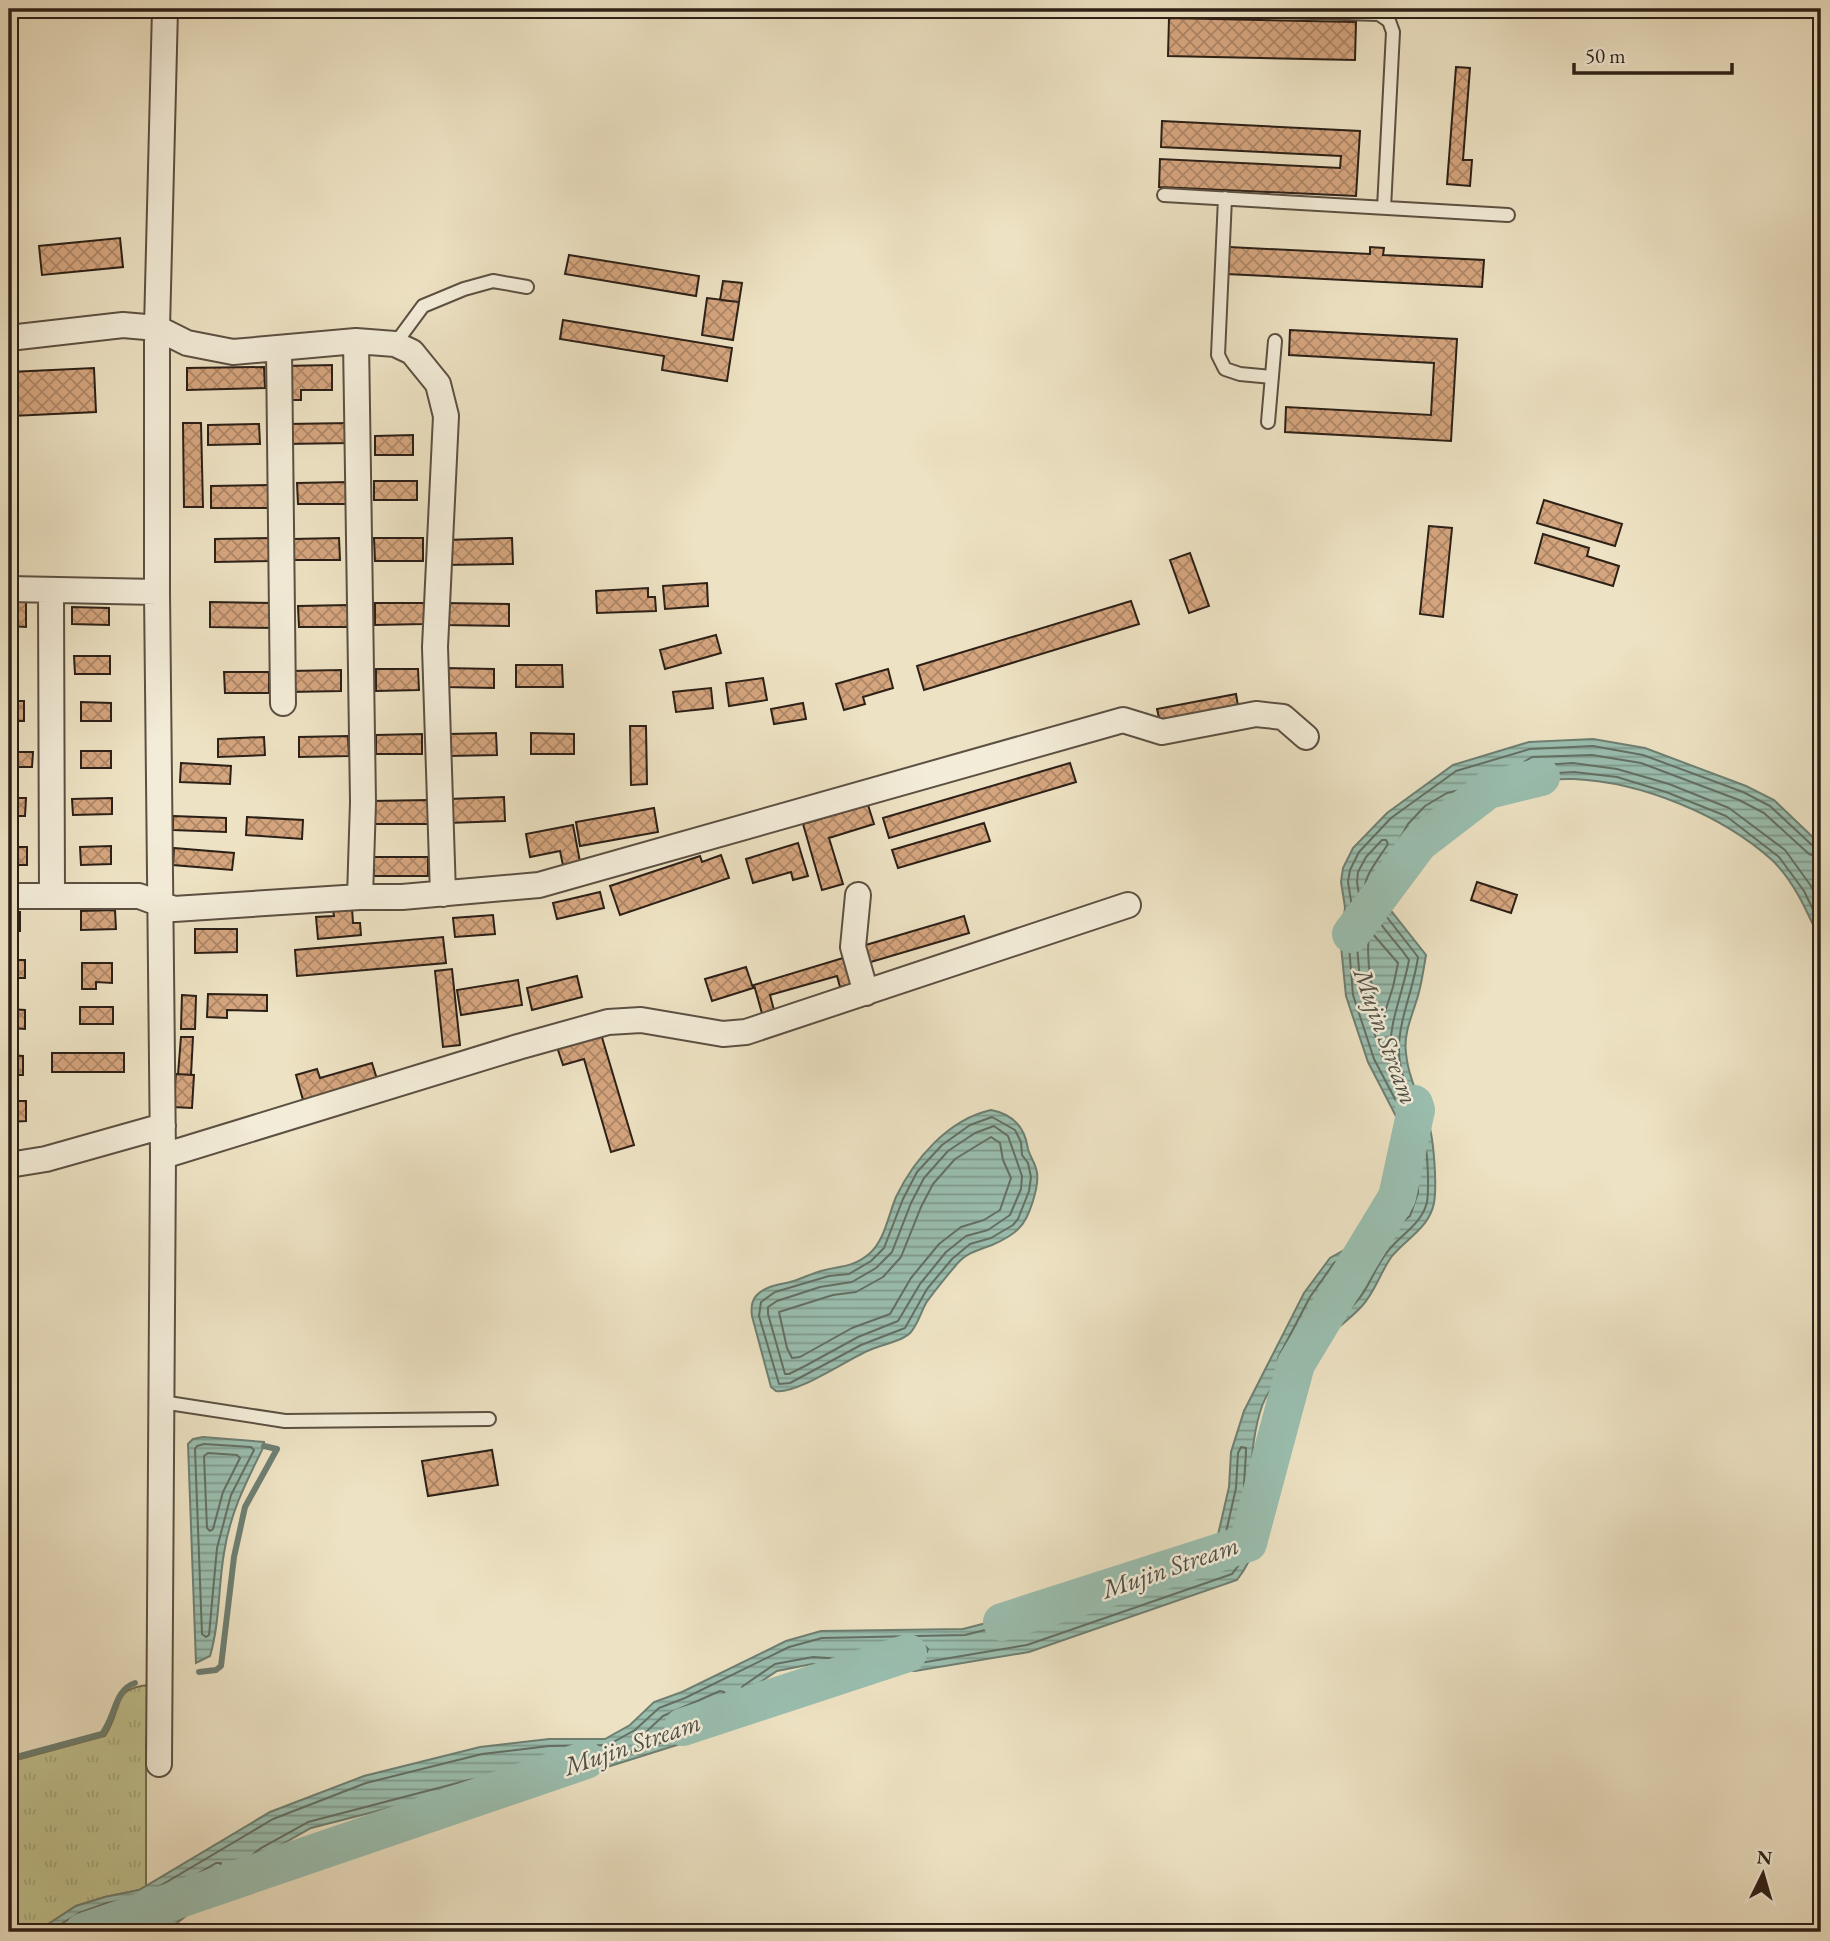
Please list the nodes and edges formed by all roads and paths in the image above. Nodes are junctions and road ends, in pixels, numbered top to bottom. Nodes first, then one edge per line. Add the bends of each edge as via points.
1 (165, 9) edge
2 (1217, 9) edge
3 (1164, 195) dead end
4 (1225, 198) junction
5 (1384, 208) junction
6 (1508, 215) dead end
7 (527, 287) dead end
8 (158, 328) junction
9 (9, 338) edge
10 (356, 341) junction
11 (1275, 341) dead end
12 (395, 344) junction
13 (279, 349) junction
14 (1272, 377) junction
15 (1268, 422) dead end
16 (9, 589) edge
17 (51, 590) junction
18 (157, 592) junction
19 (283, 703) dead end
20 (1306, 737) dead end
21 (443, 894) junction
22 (858, 895) dead end
23 (9, 896) edge
24 (52, 896) junction
25 (360, 897) junction
26 (159, 903) junction
27 (1128, 905) dead end
28 (866, 993) junction
29 (163, 1126) junction
30 (163, 1156) junction
31 (9, 1165) edge
32 (162, 1402) junction
33 (489, 1419) dead end
34 (159, 1765) dead end

1 - 8 street
2 - 5 lane via 1379,15 1389,21 1393,32
3 - 4 lane
4 - 5 lane
4 - 14 lane via 1217,355 1225,369
5 - 6 lane
7 - 12 lane via 493,281 423,306
8 - 9 street via 123,325
8 - 13 street via 212,349
8 - 18 street
10 - 12 street
10 - 13 street
10 - 25 street via 363,802
11 - 14 lane
12 - 21 street via 412,352 438,384 446,416 435,647
13 - 19 street
14 - 15 lane
16 - 17 street
17 - 18 street
17 - 24 street
18 - 26 street
20 - 21 street via 1283,718 1256,714 1162,732 1123,720 539,885
21 - 25 street
22 - 28 street via 853,947
23 - 24 street
24 - 26 street via 139,895
25 - 26 street via 174,909
26 - 29 street
27 - 28 street
28 - 30 street via 746,1032 723,1034 641,1020 608,1022
29 - 30 street
29 - 31 street via 46,1160
30 - 32 street
32 - 33 lane via 285,1421
32 - 34 street

